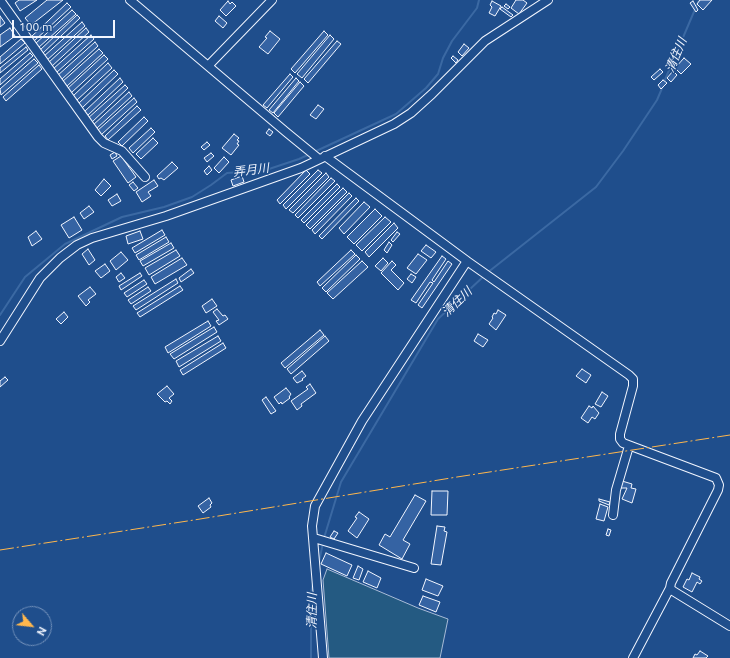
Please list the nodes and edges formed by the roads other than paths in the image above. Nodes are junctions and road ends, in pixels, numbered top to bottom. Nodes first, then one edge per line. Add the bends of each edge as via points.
1 (0, 0) edge
2 (130, 0) edge
3 (272, 0) edge
4 (548, 0) edge
5 (208, 66) junction
6 (322, 158) junction
7 (145, 177) dead end
8 (467, 261) junction
9 (0, 341) edge
10 (629, 446) junction
11 (613, 515) dead end
12 (314, 538) junction
13 (414, 568) dead end
14 (670, 588) junction
15 (730, 626) edge
16 (323, 658) edge
17 (633, 658) edge

1 - 7 street via 98,137 104,143 122,151
2 - 5 street
3 - 5 street
4 - 6 street via 485,41 411,113 394,124
5 - 6 street
6 - 8 street
6 - 9 street via 301,168 166,216 92,238 77,245 40,278
8 - 10 street via 633,379 634,386 620,434 623,443
8 - 12 street via 362,421 315,506 312,519
10 - 11 street via 616,490
10 - 14 street via 716,478 719,485
12 - 13 street
12 - 16 street
14 - 15 street
14 - 17 street

